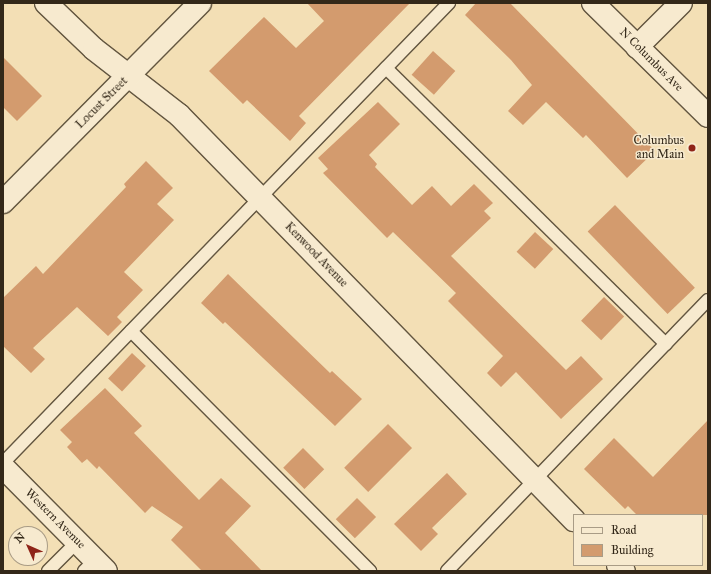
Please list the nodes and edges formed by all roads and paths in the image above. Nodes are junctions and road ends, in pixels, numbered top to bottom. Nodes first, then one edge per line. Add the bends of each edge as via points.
1 (46, 3) edge
2 (200, 3) edge
3 (449, 3) edge
4 (593, 3) edge
5 (680, 3) edge
6 (637, 47) junction
7 (386, 68) junction
8 (129, 74) junction
9 (708, 116) edge
10 (260, 198) junction
11 (3, 202) edge
12 (708, 300) edge
13 (131, 331) junction
14 (666, 344) junction
15 (3, 463) edge
16 (3, 467) edge
17 (535, 480) junction
18 (573, 519) edge
19 (77, 542) junction
20 (95, 567) edge
21 (52, 570) edge
22 (370, 571) edge
23 (447, 571) edge

1 - 8 street, Kenwood Avenue via 94,49
2 - 8 street, Locust Street
3 - 7 lane
4 - 6 street, N Columbus Ave
5 - 6 street
6 - 9 street, N Columbus Ave
7 - 10 lane
7 - 14 lane
8 - 10 street, Kenwood Avenue via 179,116
8 - 11 street, Locust Street
10 - 13 lane
10 - 17 street, Kenwood Avenue
12 - 14 lane
13 - 15 lane
13 - 22 lane
14 - 17 lane
16 - 19 street, Western Avenue
17 - 18 street, Kenwood Avenue
17 - 23 lane
19 - 20 street, Western Avenue
19 - 21 lane

